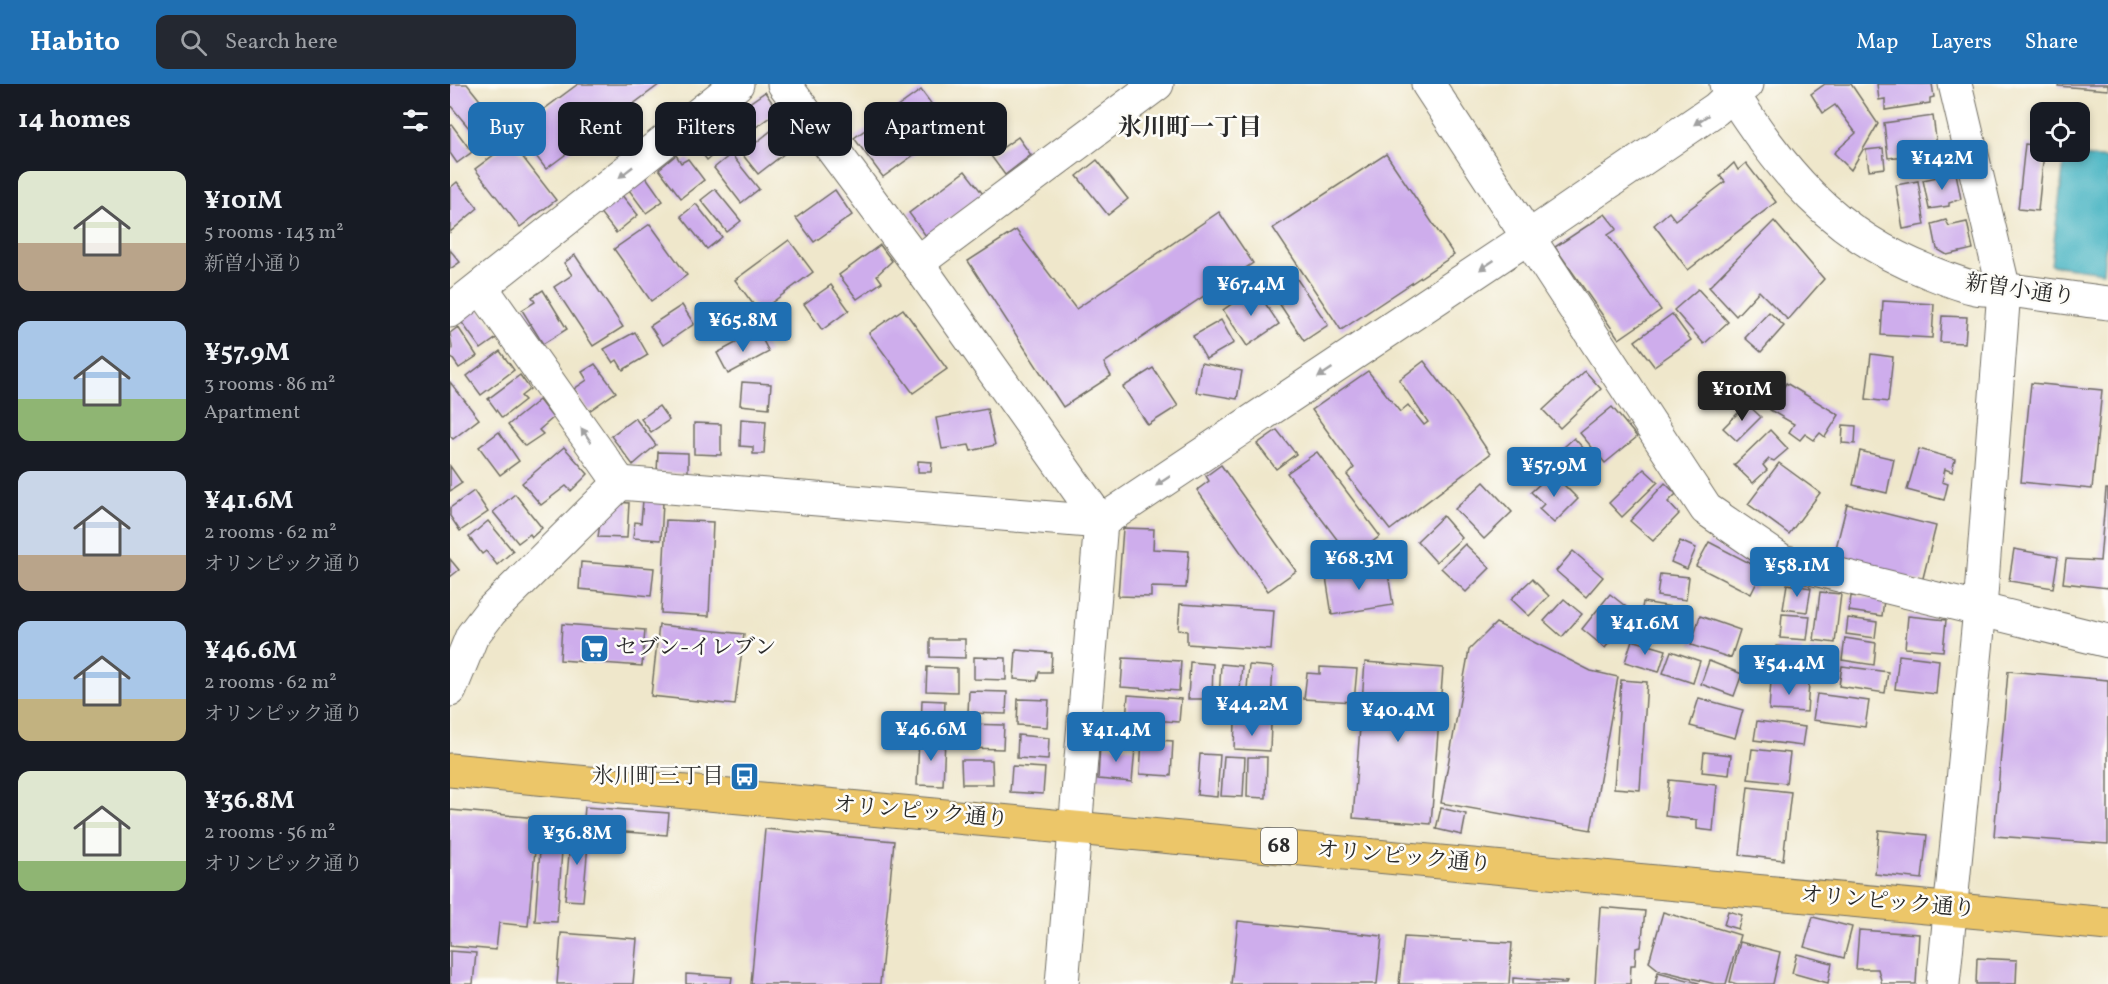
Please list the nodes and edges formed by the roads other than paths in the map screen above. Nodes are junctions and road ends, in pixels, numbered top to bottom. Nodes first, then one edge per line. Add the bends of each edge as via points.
1 (738, 84) edge
2 (784, 84) edge
3 (1157, 84) edge
4 (1428, 84) edge
5 (1955, 84) edge
6 (1735, 87) edge
7 (1527, 238) junction
8 (917, 263) junction
9 (481, 286) junction
10 (2004, 290) junction
11 (2108, 303) edge
12 (450, 311) edge
13 (620, 483) junction
14 (1101, 522) junction
15 (1980, 609) junction
16 (2108, 641) edge
17 (450, 690) edge
18 (450, 770) edge
19 (1076, 828) junction
20 (1951, 909) junction
21 (2108, 924) edge
22 (1062, 984) edge
23 (1943, 984) edge

1 -> 9 street
2 - 8 street
3 - 8 street
4 - 7 street
5 - 10 street
6 -> 7 street via 1716,110
6 - 10 street, 新曽小通り via 1771,152 1819,205 1846,227 1908,264 1977,288
7 -> 14 street
7 - 15 street via 1706,509 1782,561
8 - 14 street
9 - 12 street
13 -> 9 street
10 - 11 street, 新曽小通り
10 - 15 street
13 - 14 street
13 - 17 street via 491,611 472,636
14 - 19 street
15 - 16 street
15 - 20 street
18 - 19 main road, オリンピック通り / 68
19 - 20 main road, オリンピック通り / 68
19 - 22 street
20 - 21 main road, オリンピック通り / 68
20 - 23 street

